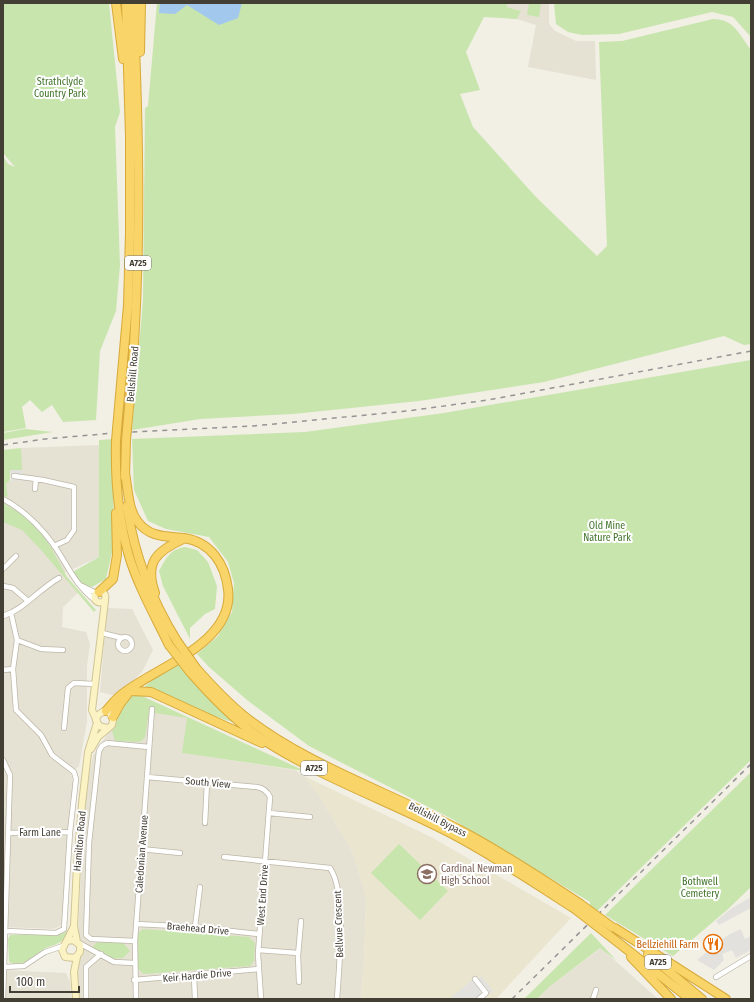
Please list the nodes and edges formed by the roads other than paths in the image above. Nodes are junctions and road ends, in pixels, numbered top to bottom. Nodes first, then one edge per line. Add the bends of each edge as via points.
1 (116, 3) edge
2 (126, 3) edge
3 (133, 3) edge
4 (141, 3) edge
5 (138, 96) junction
6 (129, 106) junction
7 (115, 467) junction
8 (125, 473) junction
9 (14, 476) dead end
10 (36, 479) junction
11 (35, 489) dead end
12 (3, 499) edge
13 (186, 538) junction
14 (54, 546) junction
15 (16, 556) dead end
16 (3, 569) edge
17 (59, 578) dead end
18 (3, 586) edge
19 (80, 586) junction
20 (98, 593) junction
21 (96, 601) junction
22 (105, 601) junction
23 (28, 602) junction
24 (103, 613) junction
25 (11, 614) junction
26 (3, 616) edge
27 (166, 624) junction
28 (102, 632) junction
29 (122, 638) dead end
30 (18, 640) junction
31 (177, 641) joint
32 (169, 645) joint
33 (63, 650) dead end
34 (13, 669) junction
35 (3, 670) edge
36 (193, 670) junction
37 (138, 683) junction
38 (95, 684) junction
39 (131, 691) junction
40 (93, 702) junction
41 (152, 709) dead end
42 (104, 711) junction
43 (113, 717) junction
44 (97, 722) junction
45 (64, 728) dead end
46 (107, 728) junction
47 (149, 746) junction
48 (88, 756) junction
49 (294, 758) junction
50 (3, 760) edge
51 (147, 777) junction
52 (207, 782) junction
53 (268, 792) joint
54 (6, 810) edge
55 (269, 813) junction
56 (310, 818) dead end
57 (205, 823) dead end
58 (9, 832) junction
59 (70, 832) junction
60 (141, 849) junction
61 (180, 853) dead end
62 (224, 857) dead end
63 (5, 858) edge
64 (265, 860) junction
65 (200, 887) dead end
66 (4, 900) edge
67 (577, 906) junction
68 (301, 921) dead end
69 (137, 924) junction
70 (74, 926) junction
71 (195, 927) junction
72 (611, 929) junction
73 (6, 931) junction
74 (259, 934) junction
75 (134, 941) junction
76 (78, 942) junction
77 (65, 944) junction
78 (4, 949) edge
79 (91, 949) junction
80 (258, 950) junction
81 (51, 951) junction
82 (298, 952) junction
83 (101, 954) junction
84 (78, 956) junction
85 (751, 956) edge
86 (66, 957) junction
87 (134, 962) junction
88 (4, 967) junction
89 (259, 969) junction
90 (74, 972) junction
91 (194, 976) junction
92 (716, 977) dead end
93 (475, 979) dead end
94 (134, 980) junction
95 (299, 982) dead end
96 (596, 990) dead end
97 (4, 999) edge
98 (76, 999) edge
99 (86, 999) edge
100 (136, 999) edge
101 (196, 999) edge
102 (261, 999) edge
103 (337, 999) edge
104 (479, 999) edge
105 (593, 999) edge
106 (671, 999) edge
107 (690, 999) edge
108 (702, 999) edge
109 (726, 999) edge

1 - 6 highway, A725
2 - 6 highway, A725
3 - 5 highway, A725
4 - 5 highway, A725
5 - 8 highway, Bellshill Road / A725, bridge via 138,301
6 - 7 highway, Bellshill Road / A725, bridge via 128,305
7 - 20 highway via 117,555 113,579
7 - 32 highway, Bellshill Road / A725 via 119,508 129,557
8 - 13 highway via 137,522 154,535
8 - 27 highway, Bellshill Road / A725 via 125,498 136,554
9 - 10 street
10 - 11 street
10 - 14 street via 74,487 74,530 67,540
12 - 14 street via 26,513
13 - 27 highway via 161,550 153,564 152,585
13 - 37 highway via 200,542 218,558 227,578 227,607 218,627 205,641
14 - 19 street
15 - 16 street
17 - 23 street
18 - 23 street via 13,588
19 - 20 street
19 - 21 street
20 - 21 main road
20 - 22 main road via 105,596
21 - 22 main road
21 - 24 main road
22 - 24 main road, Hamilton Road
23 - 25 street
24 - 28 main road, Hamilton Road
25 - 26 street
25 - 30 street
27 - 31 highway, Bellshill Road / A725
28 - 29 street
28 - 38 main road, Hamilton Road
30 - 33 street via 41,648
30 - 34 street
31 - 36 highway, Bellshill Bypass / A725, bridge
32 - 36 highway, Bellshill Bypass / A725, bridge
34 - 35 street
34 - 59 street via 16,710 41,735 52,755 68,766 75,775
36 - 49 highway, Bellshill Bypass / A725 via 236,720
36 - 67 highway, Bellshill Bypass / A725 via 243,715 282,742 460,830 531,870
37 - 39 highway
37 - 42 highway
38 - 40 main road, Hamilton Road
38 - 45 street via 74,683 68,688
39 - 43 highway
39 - 49 highway via 151,692
40 - 42 main road
40 - 44 main road, Hamilton Road via 92,710
41 - 47 street, Caledonian Avenue
42 - 43 main road
42 - 44 main road via 98,715
43 - 46 main road via 113,723
44 - 46 main road via 101,728
44 - 48 main road, Hamilton Road
46 - 48 main road, Hamilton Road via 96,740
47 - 51 street, Caledonian Avenue
47 - 75 street via 107,743 99,750 89,843 84,930 87,938
48 - 70 main road, Hamilton Road via 78,842
49 - 67 highway, Bellshill Bypass / A725 via 457,836
50 - 54 street via 10,774
51 - 52 street, South View
51 - 60 street, Caledonian Avenue
52 - 53 street, South View via 257,786
52 - 57 street
53 - 55 street, West End Drive
54 - 58 street
55 - 56 street
55 - 64 street, West End Drive
58 - 59 street, Farm Lane
58 - 63 street
59 - 73 street via 64,930 56,934
60 - 61 street
60 - 69 street, Caledonian Avenue
62 - 64 street
63 - 66 street
64 - 74 street, West End Drive
64 - 103 street, Bellvue Crescent via 330,868 335,876 339,896
65 - 71 street
66 - 73 street
67 - 72 highway, Bellshill Bypass / A725, bridge
68 - 82 street
69 - 71 street, Braehead Drive
69 - 75 street, Caledonian Avenue
70 - 76 main road, Hamilton Road
70 - 77 main road, Hamilton Road
71 - 74 street, Braehead Drive
72 - 106 highway
72 - 107 highway, Bellshill Bypass / A725
72 - 108 highway, Bellshill Bypass / A725 via 656,960
72 - 109 highway
73 - 78 street
74 - 80 street, West End Drive
75 - 87 street, Caledonian Avenue
76 - 77 main road
76 - 79 street
76 - 84 main road, Hamilton Road via 81,950
77 - 81 street
77 - 86 main road
78 - 88 street
79 - 83 street
79 - 84 street
80 - 82 street
80 - 89 street, West End Drive
81 - 86 street
81 - 88 street via 44,952 24,966
82 - 95 street
83 - 87 street via 114,962
83 - 99 street via 86,967
84 - 86 main road
84 - 90 main road
85 - 92 street
86 - 90 main road
87 - 94 street, Caledonian Avenue
88 - 97 street
89 - 91 street, Keir Hardie Drive
89 - 102 street, West End Drive
90 - 98 main road
91 - 94 street, Keir Hardie Drive
91 - 101 street
93 - 104 street via 486,993
94 - 100 street, Caledonian Avenue
96 - 105 street

